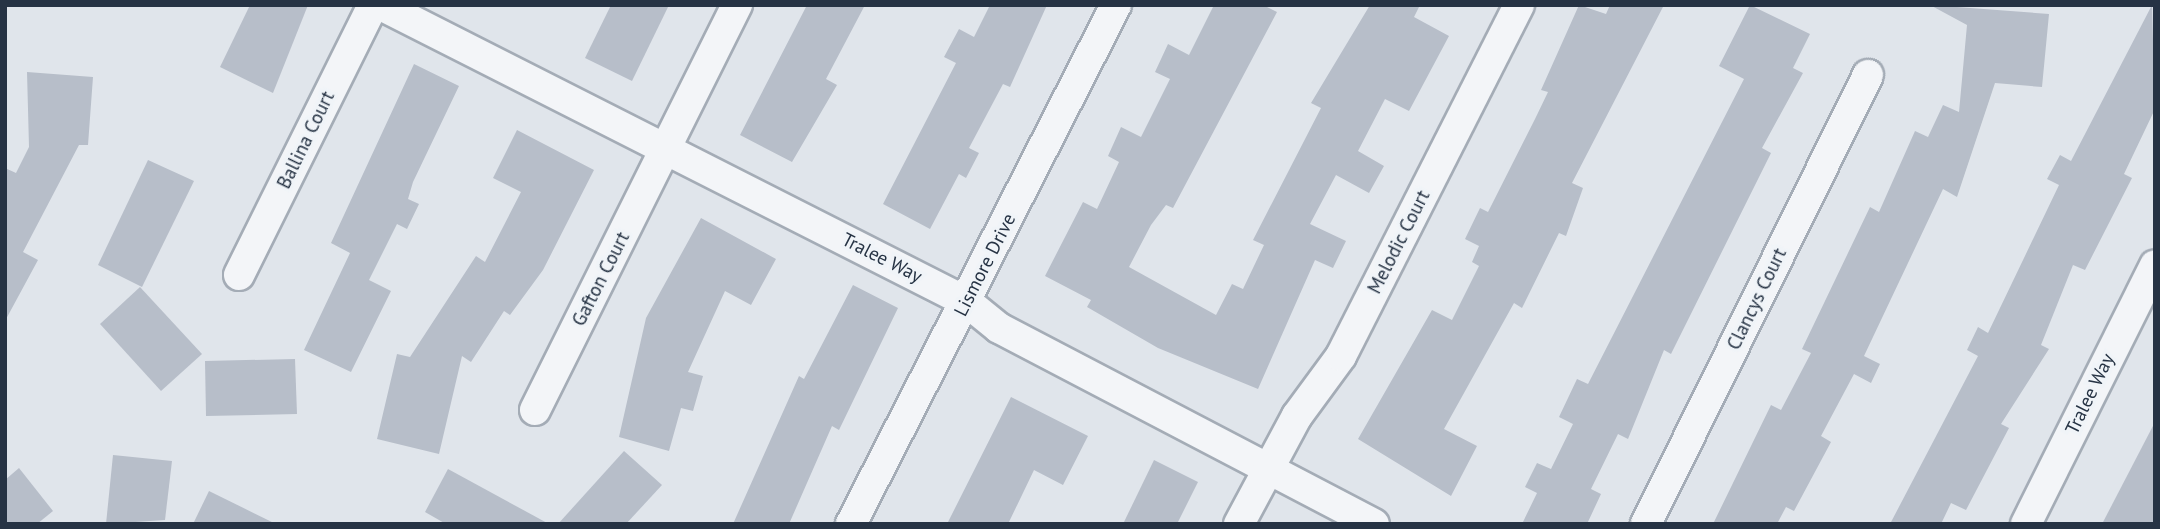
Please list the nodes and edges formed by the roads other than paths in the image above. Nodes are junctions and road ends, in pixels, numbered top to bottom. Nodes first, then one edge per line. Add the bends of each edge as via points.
1 (373, 5) edge
2 (381, 5) edge
3 (737, 5) edge
4 (1116, 5) edge
5 (1519, 5) edge
6 (1868, 75) dead end
7 (667, 147) junction
8 (2155, 265) edge
9 (239, 275) dead end
10 (967, 302) junction
11 (535, 411) dead end
12 (1266, 470) junction
13 (851, 524) edge
14 (1239, 524) edge
15 (1374, 524) edge
16 (1646, 524) edge
17 (2026, 524) edge

1 - 9 street, Ballina Court
2 - 7 street, Tralee Way
3 - 7 street, Gafton Court
4 - 10 street, Lismore Drive
5 - 12 street, Melodic Court via 1341,356
6 - 16 street, Clancys Court
7 - 10 street, Tralee Way
7 - 11 street, Gafton Court
8 - 17 street, Tralee Way
10 - 12 street, Tralee Way via 999,328
10 - 13 street, Lismore Drive
12 - 14 street, Melodic Court
12 - 15 street, Tralee Way

